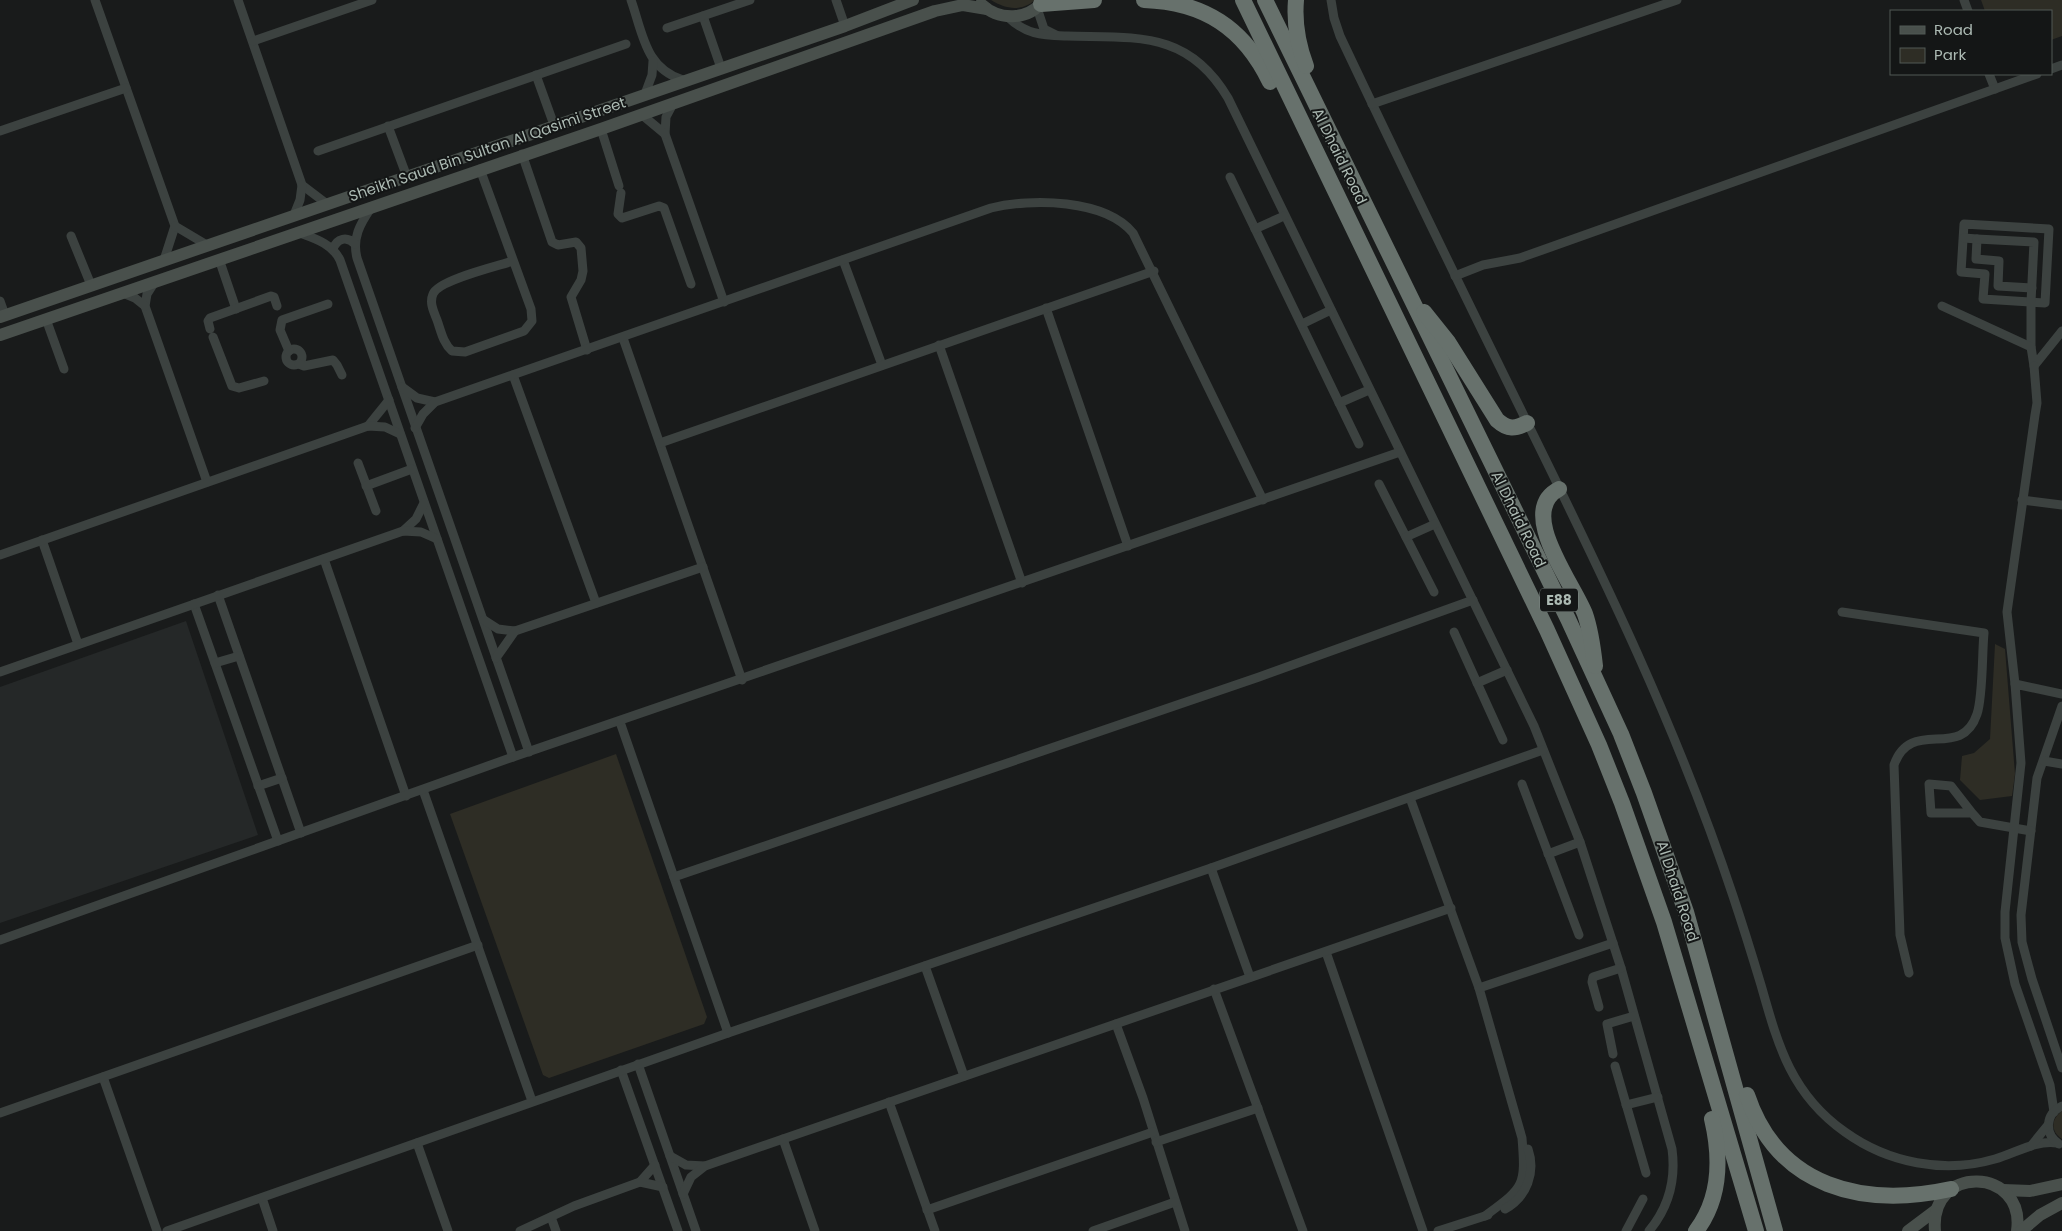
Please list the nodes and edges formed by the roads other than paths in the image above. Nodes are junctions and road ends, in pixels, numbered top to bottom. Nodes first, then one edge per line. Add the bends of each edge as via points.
1 (96, 0) edge
2 (238, 0) edge
3 (372, 0) edge
4 (631, 0) edge
5 (750, 0) edge
6 (836, 0) edge
7 (913, 0) edge
8 (977, 0) edge
9 (1094, 0) edge
10 (1144, 0) edge
11 (1243, 0) edge
12 (1265, 0) edge
13 (1296, 0) edge
14 (1331, 0) edge
15 (1677, 0) edge
16 (1041, 4) edge
17 (987, 9) junction
18 (703, 16) junction
19 (1008, 17) junction
20 (845, 26) junction
21 (667, 28) dead end
22 (1058, 36) junction
23 (253, 41) junction
24 (626, 44) dead end
25 (653, 61) junction
26 (721, 68) junction
27 (536, 75) junction
28 (1990, 75) edge
29 (2034, 75) edge
30 (683, 80) junction
31 (126, 88) junction
32 (1995, 89) junction
33 (645, 94) junction
34 (674, 102) junction
35 (1372, 104) junction
36 (641, 114) junction
37 (554, 125) junction
38 (388, 126) junction
39 (1, 129) edge
40 (601, 129) junction
41 (665, 134) junction
42 (318, 151) dead end
43 (522, 154) junction
44 (480, 169) junction
45 (407, 177) junction
46 (1230, 177) dead end
47 (302, 185) junction
48 (327, 204) junction
49 (372, 206) junction
50 (294, 215) junction
51 (1284, 216) junction
52 (175, 226) junction
53 (1255, 229) junction
54 (296, 232) junction
55 (71, 236) dead end
56 (1964, 238) junction
57 (1977, 239) junction
58 (355, 244) junction
59 (207, 245) junction
60 (333, 249) junction
61 (219, 259) junction
62 (164, 260) junction
63 (843, 260) junction
64 (513, 261) junction
65 (1154, 271) junction
66 (1398, 273) junction
67 (1455, 276) junction
68 (154, 282) junction
69 (1377, 282) junction
70 (691, 284) dead end
71 (91, 285) junction
72 (2032, 288) junction
73 (123, 293) junction
74 (1411, 299) junction
75 (0, 301) edge
76 (724, 302) junction
77 (2030, 302) junction
78 (328, 304) dead end
79 (145, 306) junction
80 (1942, 306) dead end
81 (1046, 308) junction
82 (236, 309) junction
83 (1331, 310) junction
84 (280, 313) junction
85 (3, 316) edge
86 (46, 319) junction
87 (1302, 324) junction
88 (2062, 332) edge
89 (0, 335) edge
90 (623, 338) junction
91 (940, 345) junction
92 (2031, 346) junction
93 (587, 350) junction
94 (882, 365) junction
95 (2034, 366) junction
96 (64, 369) dead end
97 (513, 375) junction
98 (342, 376) dead end
99 (264, 381) dead end
100 (402, 387) junction
101 (1369, 390) junction
102 (389, 400) junction
103 (435, 402) junction
104 (1340, 403) junction
105 (1527, 423) junction
106 (368, 426) junction
107 (415, 428) junction
108 (400, 434) junction
109 (660, 443) junction
110 (1359, 444) dead end
111 (1400, 452) junction
112 (358, 463) dead end
113 (412, 469) junction
114 (207, 482) junction
115 (1379, 484) dead end
116 (366, 486) junction
117 (1559, 488) junction
118 (1263, 500) junction
119 (2022, 500) junction
120 (424, 503) junction
121 (2062, 505) edge
122 (376, 511) dead end
123 (1435, 524) junction
124 (404, 531) junction
125 (1406, 537) junction
126 (437, 539) junction
127 (42, 540) junction
128 (1128, 546) junction
129 (0, 554) edge
130 (324, 559) junction
131 (703, 567) junction
132 (1022, 584) junction
133 (1434, 592) dead end
134 (218, 595) junction
135 (1473, 600) junction
136 (596, 603) junction
137 (194, 604) junction
138 (1842, 612) dead end
139 (483, 620) junction
140 (515, 631) junction
141 (1454, 632) dead end
142 (78, 644) junction
143 (239, 656) junction
144 (496, 658) junction
145 (215, 663) junction
146 (1507, 670) junction
147 (0, 672) edge
148 (1595, 676) junction
149 (742, 680) junction
150 (1477, 683) junction
151 (2015, 684) junction
152 (2062, 694) edge
153 (2062, 706) edge
154 (620, 722) junction
155 (1503, 740) dead end
156 (1543, 750) junction
157 (530, 752) junction
158 (513, 757) junction
159 (2044, 761) junction
160 (2062, 764) edge
161 (282, 778) junction
162 (1522, 784) dead end
163 (258, 786) junction
164 (423, 790) junction
165 (406, 796) junction
166 (1410, 798) junction
167 (1972, 812) junction
168 (2014, 828) junction
169 (2031, 831) junction
170 (301, 833) junction
171 (278, 841) junction
172 (1580, 842) junction
173 (1548, 854) junction
174 (1211, 868) junction
175 (674, 877) junction
176 (1451, 908) junction
177 (1579, 935) dead end
178 (0, 940) edge
179 (1613, 942) junction
180 (478, 946) junction
181 (1326, 952) junction
182 (925, 966) junction
183 (1621, 968) junction
184 (1909, 973) dead end
185 (1250, 977) junction
186 (1479, 988) junction
187 (1214, 989) junction
188 (1599, 1007) dead end
189 (1634, 1016) junction
190 (1116, 1024) junction
191 (728, 1033) junction
192 (1720, 1034) junction
193 (1700, 1043) junction
194 (1613, 1054) dead end
195 (638, 1064) junction
196 (1615, 1066) dead end
197 (2062, 1068) edge
198 (621, 1070) junction
199 (964, 1076) junction
200 (103, 1077) junction
201 (1658, 1097) junction
202 (532, 1101) junction
203 (890, 1102) junction
204 (1626, 1105) junction
205 (2062, 1106) edge
206 (1258, 1108) junction
207 (2054, 1112) junction
208 (0, 1113) edge
209 (2048, 1125) junction
210 (1154, 1132) junction
211 (783, 1140) junction
212 (417, 1142) junction
213 (1156, 1142) junction
214 (2060, 1144) edge
215 (2031, 1146) junction
216 (670, 1156) junction
217 (655, 1165) junction
218 (705, 1166) junction
219 (1646, 1172) dead end
220 (640, 1182) junction
221 (2062, 1184) edge
222 (663, 1187) junction
223 (1951, 1189) junction
224 (2003, 1190) junction
225 (683, 1194) junction
226 (262, 1198) junction
227 (1643, 1199) dead end
228 (1175, 1202) junction
229 (2062, 1203) edge
230 (928, 1210) junction
231 (1936, 1210) junction
232 (551, 1217) junction
233 (157, 1231) edge
234 (167, 1231) edge
235 (273, 1231) edge
236 (448, 1231) edge
237 (520, 1231) edge
238 (556, 1231) edge
239 (678, 1231) edge
240 (696, 1231) edge
241 (815, 1231) edge
242 (935, 1231) edge
243 (1093, 1231) edge
244 (1185, 1231) edge
245 (1303, 1231) edge
246 (1423, 1231) edge
247 (1438, 1231) edge
248 (1626, 1231) edge
249 (1649, 1231) edge
250 (1696, 1231) edge
251 (1756, 1231) edge
252 (1776, 1231) edge
253 (1908, 1231) edge
254 (1935, 1231) edge
255 (2019, 1231) edge

1 - 31 street
2 - 23 street
3 - 23 street
4 - 25 street
5 - 18 street
6 - 20 street
7 - 20 main road, Sheikh Saud Bin Sultan Al Qasimi Street
8 - 17 main road
9 - 16 highway
10 - 69 highway via 1178,3 1200,10 1220,20 1253,51 1332,206
11 - 69 highway, Al Dhaid Road / E88
12 - 66 highway, Al Dhaid Road / E88
13 - 66 highway via 1300,50 1308,72 1376,211
14 - 35 street via 1340,36
15 - 35 street
16 - 19 main road via 1023,15
16 - 22 street via 1044,28
17 - 19 main road
17 - 34 main road, Sheikh Saud Bin Sultan Al Qasimi Street via 972,6 945,8
18 - 21 street
18 - 26 street
19 - 22 street via 1031,33
20 - 26 main road, Sheikh Saud Bin Sultan Al Qasimi Street
22 - 51 street via 1152,39 1197,61 1220,84 1228,98
23 - 47 street
24 - 27 street
25 - 30 street via 665,72
25 - 33 street
26 - 30 main road, Sheikh Saud Bin Sultan Al Qasimi Street
27 - 37 street
27 - 38 street
28 - 32 street
29 - 32 street
30 - 33 main road, Sheikh Saud Bin Sultan Al Qasimi Street
30 - 34 main road via 689,89
31 - 39 street
31 - 52 street
32 - 67 street via 1520,258 1483,264
33 - 37 main road, Sheikh Saud Bin Sultan Al Qasimi Street
34 - 36 main road, Sheikh Saud Bin Sultan Al Qasimi Street
34 - 41 street via 666,117
35 - 67 street
36 - 40 main road, Sheikh Saud Bin Sultan Al Qasimi Street
36 - 41 street
37 - 45 main road, Sheikh Saud Bin Sultan Al Qasimi Street
38 - 42 street
38 - 45 street
40 - 43 main road, Sheikh Saud Bin Sultan Al Qasimi Street
40 - 70 street via 620,190 619,217 659,206 666,210
41 - 76 street
43 - 44 main road, Sheikh Saud Bin Sultan Al Qasimi Street
43 - 93 street via 552,242 558,245 576,242 581,248 583,276 571,297
44 - 49 main road, Sheikh Saud Bin Sultan Al Qasimi Street
44 - 64 street
45 - 48 main road, Sheikh Saud Bin Sultan Al Qasimi Street
46 - 53 street
47 - 48 street
47 - 50 street
48 - 50 main road, Sheikh Saud Bin Sultan Al Qasimi Street
49 - 54 main road, Sheikh Saud Bin Sultan Al Qasimi Street
49 - 58 street via 358,228
50 - 59 main road, Sheikh Saud Bin Sultan Al Qasimi Street
51 - 53 street
51 - 83 street
52 - 59 street
52 - 62 street
53 - 87 street
54 - 60 street
54 - 61 main road, Sheikh Saud Bin Sultan Al Qasimi Street
55 - 71 street
56 - 57 street
56 - 77 street via 1962,272 1985,274 1983,299
56 - 77 street via 1964,224 2049,229 2045,303
57 - 72 street via 1976,259 1999,261 1998,286
57 - 72 street via 2034,242
58 - 60 street via 342,239
58 - 100 street
59 - 62 main road, Sheikh Saud Bin Sultan Al Qasimi Street
60 - 102 street via 340,260
61 - 68 main road, Sheikh Saud Bin Sultan Al Qasimi Street
61 - 82 street
62 - 71 main road, Sheikh Saud Bin Sultan Al Qasimi Street
63 - 65 street via 991,208 1038,202 1097,210 1114,216 1134,233
63 - 76 street
63 - 94 street
64 - 64 street via 445,283 435,290 431,302 444,341 452,351 465,352 529,327 532,315
65 - 81 street
65 - 118 street
66 - 74 highway, Al Dhaid Road / E88
67 - 105 street
68 - 73 main road, Sheikh Saud Bin Sultan Al Qasimi Street
68 - 79 street
69 - 193 highway, Al Dhaid Road / E88 via 1599,745 1644,862
71 - 85 main road, Sheikh Saud Bin Sultan Al Qasimi Street
72 - 77 street
73 - 79 street
73 - 86 main road, Sheikh Saud Bin Sultan Al Qasimi Street
74 - 105 highway via 1442,334 1497,420 1512,428
74 - 148 highway, Al Dhaid Road / E88
75 - 85 street
76 - 90 street
77 - 92 street
78 - 84 street
79 - 114 street
80 - 92 street
81 - 91 street
81 - 128 street
82 - 84 street via 272,296
82 - 99 street via 209,318 211,333 232,386 239,388
83 - 87 street
83 - 101 street
84 - 98 street via 280,330 289,351 288,363 304,366 333,360
86 - 89 main road, Sheikh Saud Bin Sultan Al Qasimi Street
86 - 96 street
87 - 104 street
88 - 95 street
90 - 93 street
90 - 109 street
91 - 94 street
91 - 132 street
92 - 95 street
93 - 97 street
94 - 109 street
95 - 119 street via 2037,403 2028,478
97 - 103 street
97 - 136 street
100 - 103 street via 417,398
100 - 107 street
101 - 104 street
101 - 111 street
102 - 106 street
102 - 108 street
103 - 107 street
104 - 110 street
105 - 117 street
106 - 108 street via 385,427
106 - 114 street
107 - 139 street
108 - 113 street
109 - 131 street
111 - 118 street
111 - 123 street
112 - 116 street
113 - 116 street
113 - 120 street
114 - 127 street
115 - 125 street
116 - 122 street
117 - 148 highway via 1544,501 1541,513 1546,535 1584,613 1593,641
117 - 215 street via 1635,644 1678,746 1717,849 1778,1045 1796,1081 1825,1116 1845,1132 1891,1156 1942,1166 1966,1166
118 - 128 street
119 - 121 street
119 - 151 street via 2007,612
120 - 124 street
120 - 126 street
123 - 125 street
123 - 135 street
124 - 126 street via 421,532
124 - 130 street
125 - 133 street
126 - 158 street
127 - 129 street
127 - 142 street
128 - 132 street
130 - 134 street
130 - 165 street
131 - 136 street
131 - 149 street
132 - 149 street
134 - 137 street
134 - 143 street
135 - 146 street
135 - 175 street via 1268,674
136 - 140 street
137 - 142 street
137 - 145 street
138 - 184 street via 1984,633 1978,713 1968,730 1957,737 1913,741 1904,746 1894,766 1900,935
139 - 140 street via 498,629
139 - 144 street
140 - 144 street
141 - 150 street
142 - 147 street
143 - 145 street
143 - 161 street
144 - 157 street
145 - 163 street
146 - 150 street
146 - 156 street
148 - 192 highway, Al Dhaid Road / E88 via 1666,852
149 - 154 street
150 - 155 street
151 - 152 street
151 - 168 street via 2022,763
153 - 159 street
154 - 157 street
154 - 175 street
156 - 166 street
156 - 172 street
157 - 158 street
158 - 164 street
159 - 160 street
159 - 169 street via 2037,778
161 - 163 street
161 - 170 street
162 - 173 street
163 - 171 street
164 - 165 street
164 - 180 street
165 - 170 street
166 - 174 street
166 - 176 street
167 - 167 street via 1951,786 1930,784 1931,813
167 - 168 street via 1980,822
168 - 169 street
168 - 207 street via 2005,938 2015,984 2050,1085
169 - 197 street via 2021,915 2022,942
170 - 171 street
171 - 178 street
172 - 173 street
172 - 179 street
173 - 177 street
174 - 182 street
174 - 185 street
175 - 191 street
176 - 181 street
176 - 186 street
179 - 183 street
179 - 186 street
180 - 200 street
180 - 202 street
181 - 185 street
181 - 246 street
182 - 191 street
182 - 199 street
183 - 188 street via 1593,977
183 - 189 street
185 - 187 street
186 - 247 street via 1531,1160 1528,1183 1515,1202
187 - 190 street
187 - 206 street
189 - 194 street via 1606,1024
189 - 201 street
190 - 199 street
190 - 210 street
191 - 195 street
192 - 223 highway via 1758,1124 1793,1165 1816,1180 1868,1195 1905,1196
192 - 252 highway, Al Dhaid Road / E88
193 - 250 highway via 1702,1080 1717,1141 1718,1163 1716,1186
193 - 251 highway, Al Dhaid Road / E88
195 - 198 street
195 - 216 street
196 - 204 street
198 - 202 street
198 - 217 street
199 - 203 street
200 - 208 street
200 - 233 street
201 - 204 street
201 - 249 street via 1672,1149 1674,1172 1666,1204
202 - 212 street
203 - 211 street
203 - 230 street
204 - 219 street
205 - 207 street
206 - 213 street
206 - 245 street
207 - 209 street
209 - 214 street via 2049,1132
209 - 215 street
210 - 213 street
210 - 230 street
211 - 218 street
211 - 241 street
212 - 226 street
212 - 236 street
213 - 228 street
214 - 215 street
216 - 218 street via 686,1165
216 - 225 street
217 - 220 street
217 - 222 street
218 - 225 street via 691,1177
220 - 222 street
220 - 232 street
221 - 224 main road via 2030,1192
222 - 239 street
223 - 224 main road via 1977,1181 1994,1184
223 - 231 main road
224 - 255 main road via 2016,1211
225 - 240 street
226 - 234 street
226 - 235 street
227 - 248 street
228 - 243 street
228 - 244 street
229 - 255 main road
230 - 242 street
231 - 253 main road
231 - 254 main road
232 - 237 street
232 - 238 street

